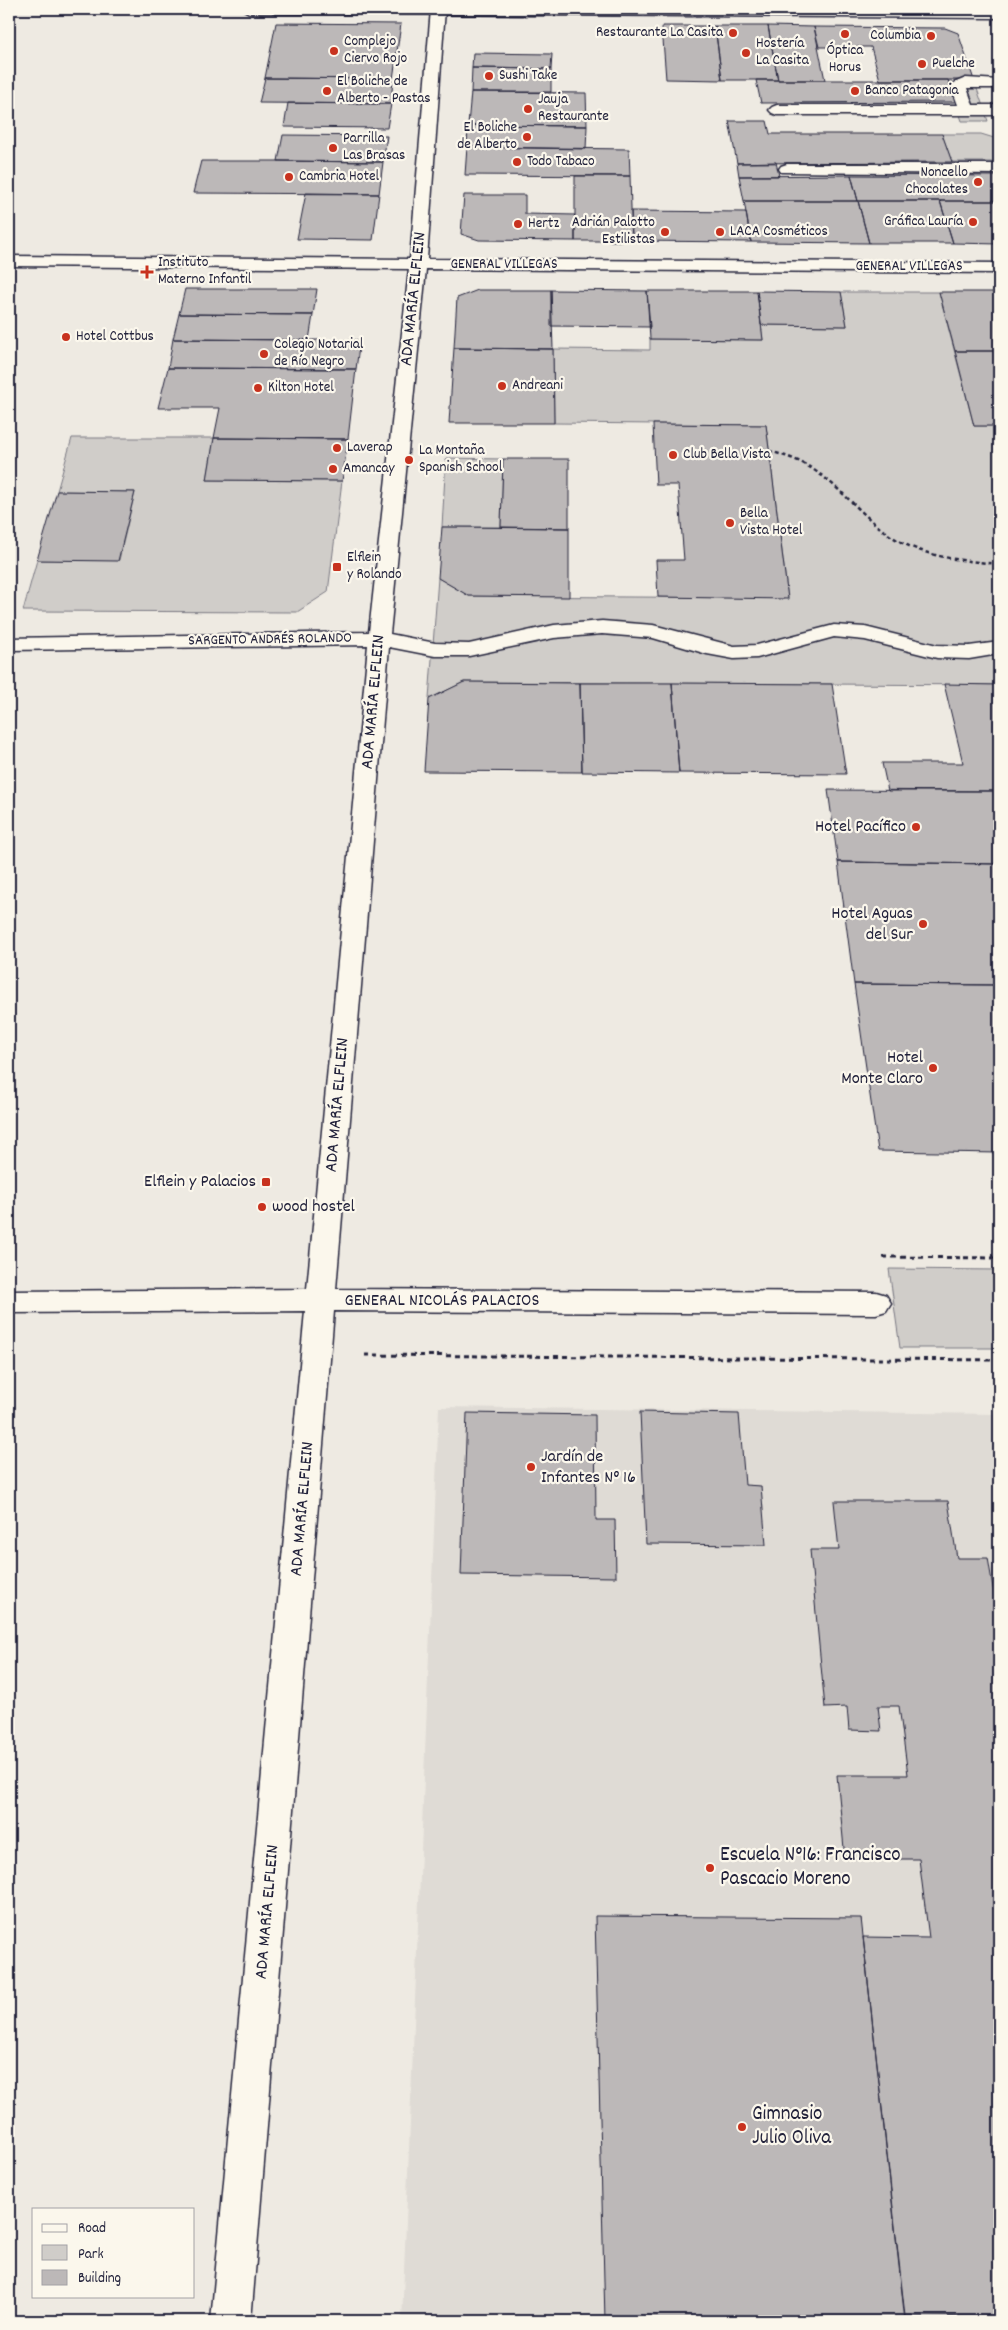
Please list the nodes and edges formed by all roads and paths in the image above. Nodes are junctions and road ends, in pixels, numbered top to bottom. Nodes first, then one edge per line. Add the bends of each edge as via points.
1 (249, 9) edge
2 (438, 9) edge
3 (999, 14) edge
4 (999, 84) edge
5 (778, 110) dead end
6 (967, 110) junction
7 (999, 110) edge
8 (787, 169) dead end
9 (999, 169) edge
10 (9, 261) edge
11 (418, 264) junction
12 (999, 268) edge
13 (768, 451) dead end
14 (999, 564) edge
15 (379, 638) junction
16 (9, 644) edge
17 (999, 648) edge
18 (874, 1257) dead end
19 (999, 1258) edge
20 (322, 1300) junction
21 (9, 1302) edge
22 (876, 1303) dead end
23 (317, 1355) junction
24 (999, 1360) edge
25 (232, 2321) edge

1 - 2 street
2 - 3 street
2 - 11 street, ADA MARÍA ELFLEIN
4 - 6 street via 959,86
5 - 6 street
6 - 7 street
8 - 9 street
10 - 11 street, GENERAL VILLEGAS
11 - 12 street, GENERAL VILLEGAS
11 - 15 street, ADA MARÍA ELFLEIN
13 - 14 path via 801,462 817,472 881,528 918,550 940,558
15 - 16 street, SARGENTO ANDRÉS ROLANDO
15 - 17 street, SARGENTO ANDRÉS ROLANDO via 414,646 467,650 572,630 639,629 743,653 767,650 818,633 844,630 868,633 918,649 968,653
15 - 20 street, ADA MARÍA ELFLEIN
18 - 19 path
20 - 21 street, GENERAL NICOLÁS PALACIOS
20 - 22 street, GENERAL NICOLÁS PALACIOS
20 - 23 street, ADA MARÍA ELFLEIN
23 - 24 path
23 - 25 street, ADA MARÍA ELFLEIN

